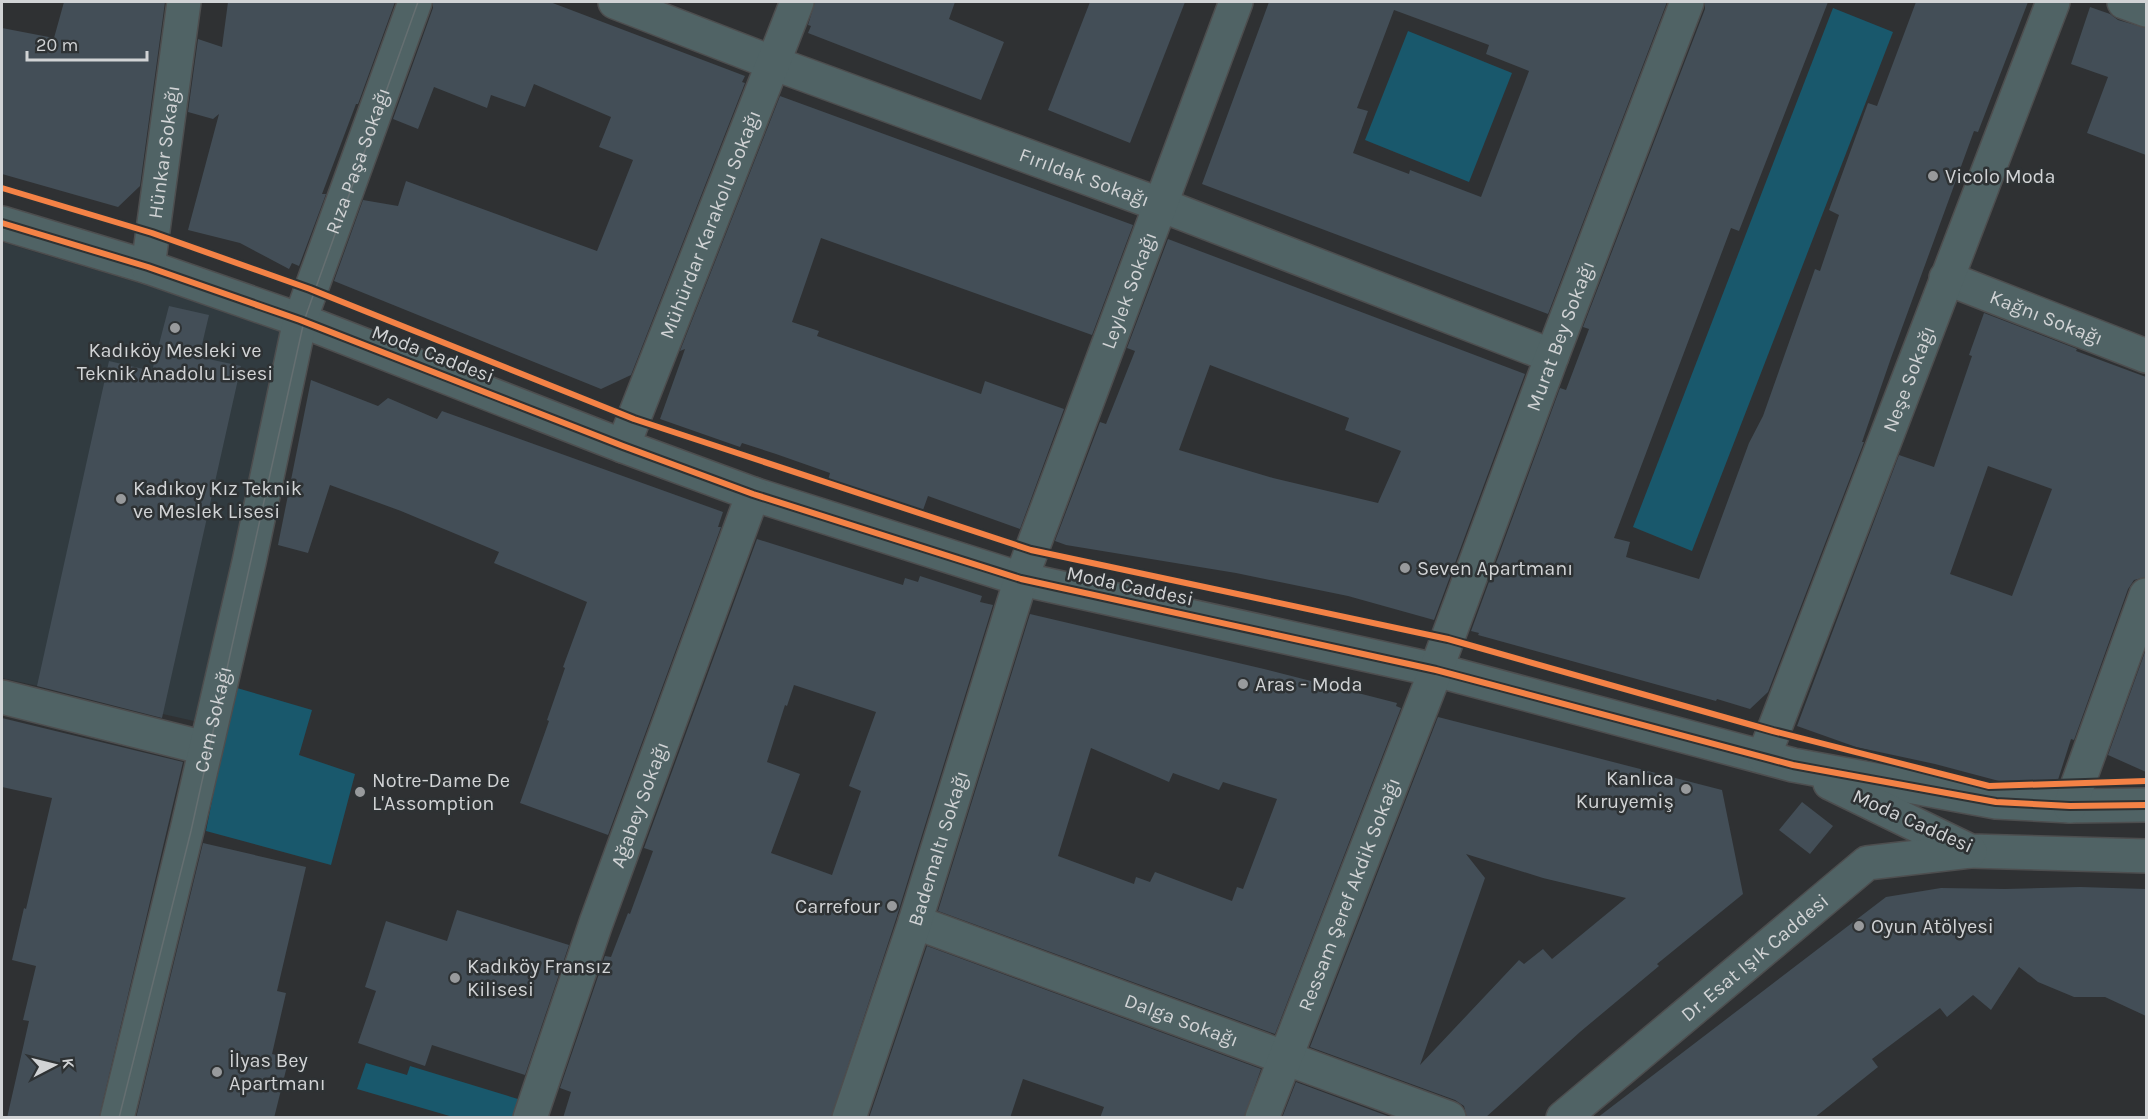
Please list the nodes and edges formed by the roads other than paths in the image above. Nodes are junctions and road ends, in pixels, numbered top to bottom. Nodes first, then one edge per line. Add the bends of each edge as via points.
1 (184, 2) edge
2 (414, 2) edge
3 (615, 2) edge
4 (796, 2) edge
5 (1236, 2) edge
6 (2053, 2) edge
7 (2124, 2) edge
8 (1681, 3) edge
9 (2146, 10) edge
10 (773, 63) junction
11 (1161, 205) junction
12 (2, 223) edge
13 (148, 267) junction
14 (1946, 278) junction
15 (300, 320) junction
16 (1552, 356) junction
17 (2146, 356) edge
18 (623, 446) junction
19 (753, 494) junction
20 (1021, 579) junction
21 (2146, 595) edge
22 (1436, 670) junction
23 (2, 697) edge
24 (205, 748) junction
25 (1779, 761) junction
26 (2070, 806) junction
27 (2146, 806) edge
28 (1970, 851) junction
29 (2146, 856) edge
30 (915, 922) junction
31 (1284, 1057) junction
32 (117, 1118) edge
33 (530, 1118) edge
34 (849, 1118) edge
35 (1262, 1118) edge
36 (1449, 1118) edge
37 (1563, 1118) edge

1 - 13 street, Hünkar Sokağı
2 - 15 street, Rıza Paşa Sokağı
3 - 10 street, Fırıldak Sokağı
4 - 10 street, Mühürdar Karakolu Sokağı
5 - 11 street, Leylek Sokağı
6 - 14 street, Neşe Sokağı
7 - 9 street
8 - 16 street, Murat Bey Sokağı
10 - 11 street, Fırıldak Sokağı
10 - 18 street, Mühürdar Karakolu Sokağı
11 - 16 street, Fırıldak Sokağı
11 - 20 street, Leylek Sokağı
12 - 13 street, Moda Caddesi
13 - 15 street, Moda Caddesi
14 - 17 street, Kağnı Sokağı
14 - 25 street, Neşe Sokağı
15 - 18 street, Moda Caddesi
15 - 24 street, Cem Sokağı
16 - 22 street, Murat Bey Sokağı
18 - 19 street, Moda Caddesi
19 - 20 street, Moda Caddesi
19 - 33 street, Ağabey Sokağı via 596,923
20 - 22 street, Moda Caddesi
20 - 30 street, Bademaltı Sokağı
21 - 26 street
22 - 25 street, Moda Caddesi
22 - 31 street, Ressam Şeref Akdik Sokağı
23 - 24 street
24 - 32 street, Cem Sokağı
25 - 26 street, Moda Caddesi via 1996,802
25 - 28 street, Moda Caddesi
26 - 27 street, Moda Caddesi
28 - 29 street, Moda Caddesi
28 - 37 street, Dr. Esat Işık Caddesi via 1868,863
30 - 31 street, Dalga Sokağı
30 - 34 street, Bademaltı Sokağı
31 - 35 street, Ressam Şeref Akdik Sokağı
31 - 36 street, Dalga Sokağı

